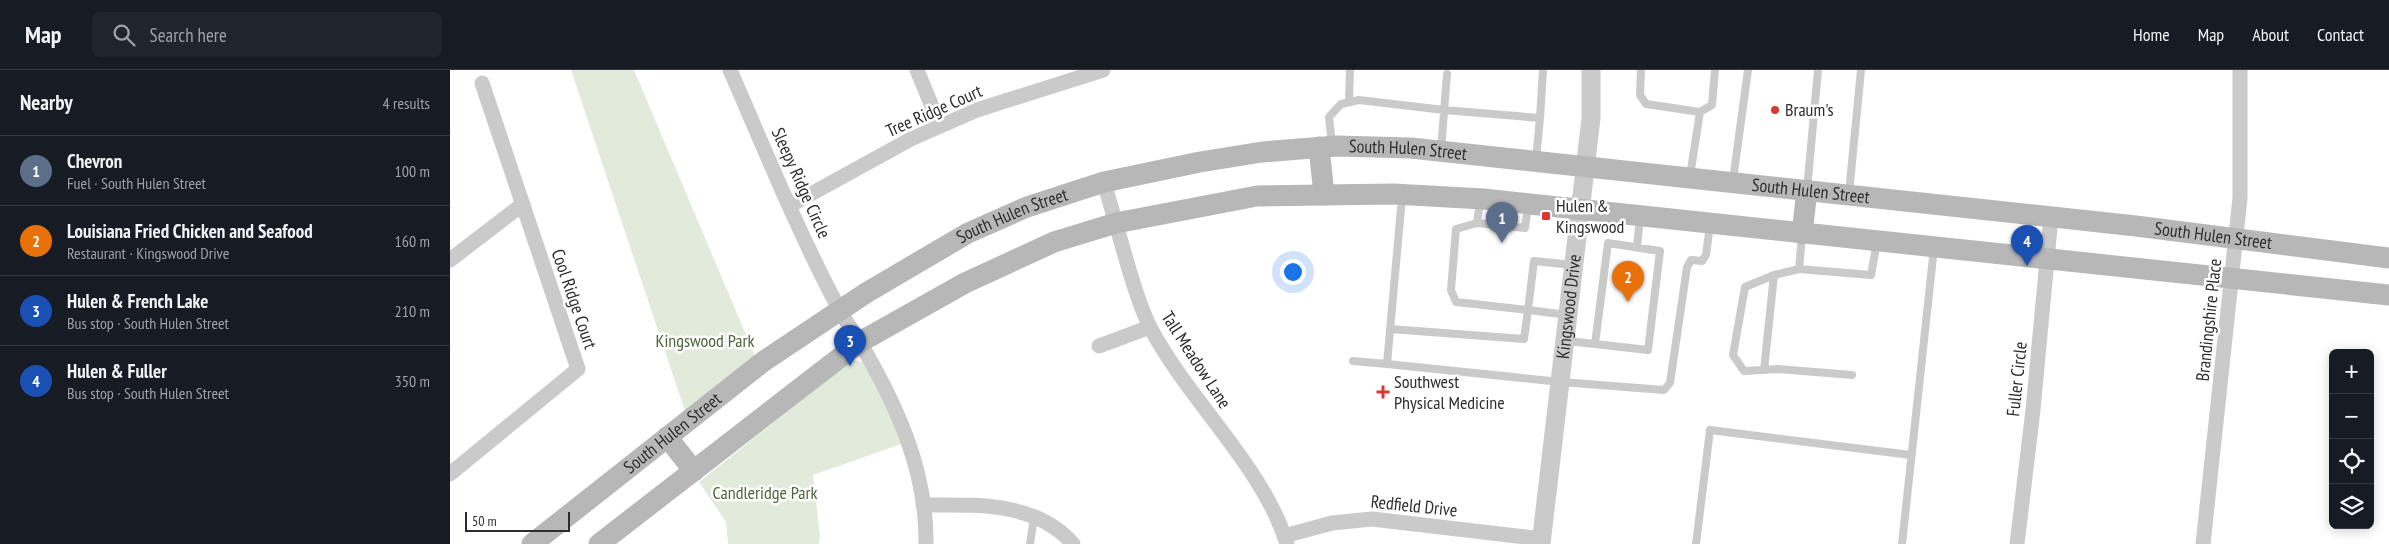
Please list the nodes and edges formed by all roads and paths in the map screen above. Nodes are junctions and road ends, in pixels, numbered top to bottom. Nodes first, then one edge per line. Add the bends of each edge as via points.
1 (730, 70) edge
2 (917, 70) edge
3 (1103, 70) edge
4 (1350, 70) edge
5 (1543, 70) edge
6 (1591, 70) edge
7 (1641, 70) edge
8 (1715, 70) edge
9 (1748, 70) edge
10 (1818, 70) edge
11 (1861, 70) edge
12 (2240, 70) edge
13 (1447, 74) dead end
14 (482, 83) dead end
15 (1349, 102) junction
16 (1444, 110) junction
17 (1700, 112) junction
18 (1540, 118) junction
19 (940, 126) junction
20 (1325, 147) junction
21 (1441, 152) junction
22 (1536, 161) junction
23 (1586, 166) junction
24 (1689, 177) junction
25 (1104, 182) junction
26 (1733, 182) junction
27 (1807, 190) junction
28 (1324, 195) junction
29 (1403, 195) junction
30 (1848, 195) junction
31 (1480, 199) junction
32 (523, 204) junction
33 (1528, 204) junction
34 (789, 206) junction
35 (1581, 210) junction
36 (1640, 217) junction
37 (2051, 217) junction
38 (1116, 223) junction
39 (1478, 223) junction
40 (1710, 224) junction
41 (1802, 234) junction
42 (2236, 239) junction
43 (1877, 242) junction
44 (1637, 246) junction
45 (1934, 248) junction
46 (2389, 258) edge
47 (450, 260) edge
48 (2047, 260) junction
49 (1575, 265) junction
50 (1799, 269) junction
51 (1774, 275) junction
52 (2232, 279) junction
53 (2389, 296) edge
54 (1528, 310) junction
55 (840, 311) junction
56 (1570, 315) junction
57 (1150, 326) junction
58 (1390, 329) junction
59 (1566, 341) junction
60 (860, 342) junction
61 (1595, 344) junction
62 (1099, 346) dead end
63 (1353, 361) dead end
64 (1387, 364) junction
65 (1764, 370) junction
66 (1852, 375) dead end
67 (1561, 382) junction
68 (667, 437) junction
69 (1911, 455) junction
70 (694, 471) junction
71 (450, 474) edge
72 (923, 505) junction
73 (1034, 517) junction
74 (1286, 540) edge
75 (1541, 542) edge
76 (532, 544) edge
77 (599, 544) edge
78 (926, 544) edge
79 (1030, 544) edge
80 (1073, 544) edge
81 (1696, 544) edge
82 (1902, 544) edge
83 (2017, 544) edge
84 (2203, 544) edge

1 - 34 street, Sleepy Ridge Circle
2 - 19 street
3 - 19 street, Tree Ridge Court via 977,110
4 - 15 lane
5 - 18 lane
6 - 23 street, Kingswood Drive
7 - 17 lane via 1640,95 1646,104
8 - 17 lane via 1712,105
9 - 26 lane
10 - 27 lane
11 - 30 lane
12 - 42 street, Brandingshire Place via 2240,198
13 - 16 lane
14 - 32 street, Cool Ridge Court
15 - 16 lane via 1358,100
15 - 20 lane via 1341,104 1329,117
16 - 18 lane
16 - 21 lane
17 - 24 lane
18 - 22 lane
19 - 34 street, Tree Ridge Court via 910,139
20 - 21 main road, South Hulen Street
20 - 25 main road, South Hulen Street via 1262,152
20 - 28 main road
21 - 22 main road, South Hulen Street
22 - 23 main road, South Hulen Street
23 - 24 main road, South Hulen Street
23 - 35 street, Kingswood Drive
24 - 26 main road, South Hulen Street
25 - 38 street, Tall Meadow Lane
25 - 55 main road, South Hulen Street via 1027,207 968,233
26 - 27 main road, South Hulen Street
27 - 30 main road, South Hulen Street
27 - 41 main road
28 - 29 main road
28 - 38 main road via 1257,196
29 - 31 main road
29 - 58 lane
30 - 37 main road, South Hulen Street
31 - 33 main road
31 - 39 lane
32 - 47 street
32 - 71 street, Cool Ridge Court via 578,369
33 - 35 main road
33 - 39 lane via 1525,228
34 - 55 street, Sleepy Ridge Circle
35 - 36 main road
35 - 49 street, Kingswood Drive
36 - 40 main road
36 - 44 lane
37 - 42 main road, South Hulen Street
37 - 48 street, Fuller Circle
38 - 57 street, Tall Meadow Lane via 1140,304
38 - 60 main road via 1054,242 965,283
39 - 54 lane via 1456,229 1451,290 1456,302
40 - 41 main road
40 - 67 lane via 1706,255 1702,260 1691,260 1687,266 1670,384 1664,390
41 - 43 main road
41 - 50 lane
42 - 46 main road, South Hulen Street
42 - 52 street, Brandingshire Place
43 - 45 main road
43 - 50 lane via 1872,275
44 - 61 lane via 1608,244
44 - 61 lane via 1660,251 1649,348
45 - 48 main road
45 - 69 lane
48 - 52 main road
48 - 83 street, Fuller Circle
49 - 54 lane via 1534,261
49 - 56 street, Kingswood Drive
50 - 51 lane
51 - 65 lane
51 - 65 lane via 1745,287 1733,355 1744,371
52 - 53 main road
52 - 84 street, Brandingshire Place
54 - 56 lane
54 - 58 lane via 1524,340
55 - 60 street, Sleepy Ridge Circle
55 - 68 main road, South Hulen Street via 764,361
56 - 59 street, Kingswood Drive
57 - 62 street
57 - 74 street, Tall Meadow Lane via 1191,391 1261,489 1278,517
58 - 64 lane
59 - 61 lane
59 - 67 street, Kingswood Drive
60 - 70 main road
60 - 72 street, Sleepy Ridge Circle via 890,394 913,451
63 - 64 lane
64 - 67 lane
65 - 66 lane
67 - 75 street, Kingswood Drive
68 - 70 main road
68 - 76 main road, South Hulen Street
69 - 81 lane via 1710,430
69 - 82 lane
70 - 77 main road
72 - 73 street via 999,507
72 - 78 street, Sleepy Ridge Circle
73 - 79 lane
73 - 80 street via 1051,525
74 - 75 street, Redfield Drive via 1332,524 1372,519

